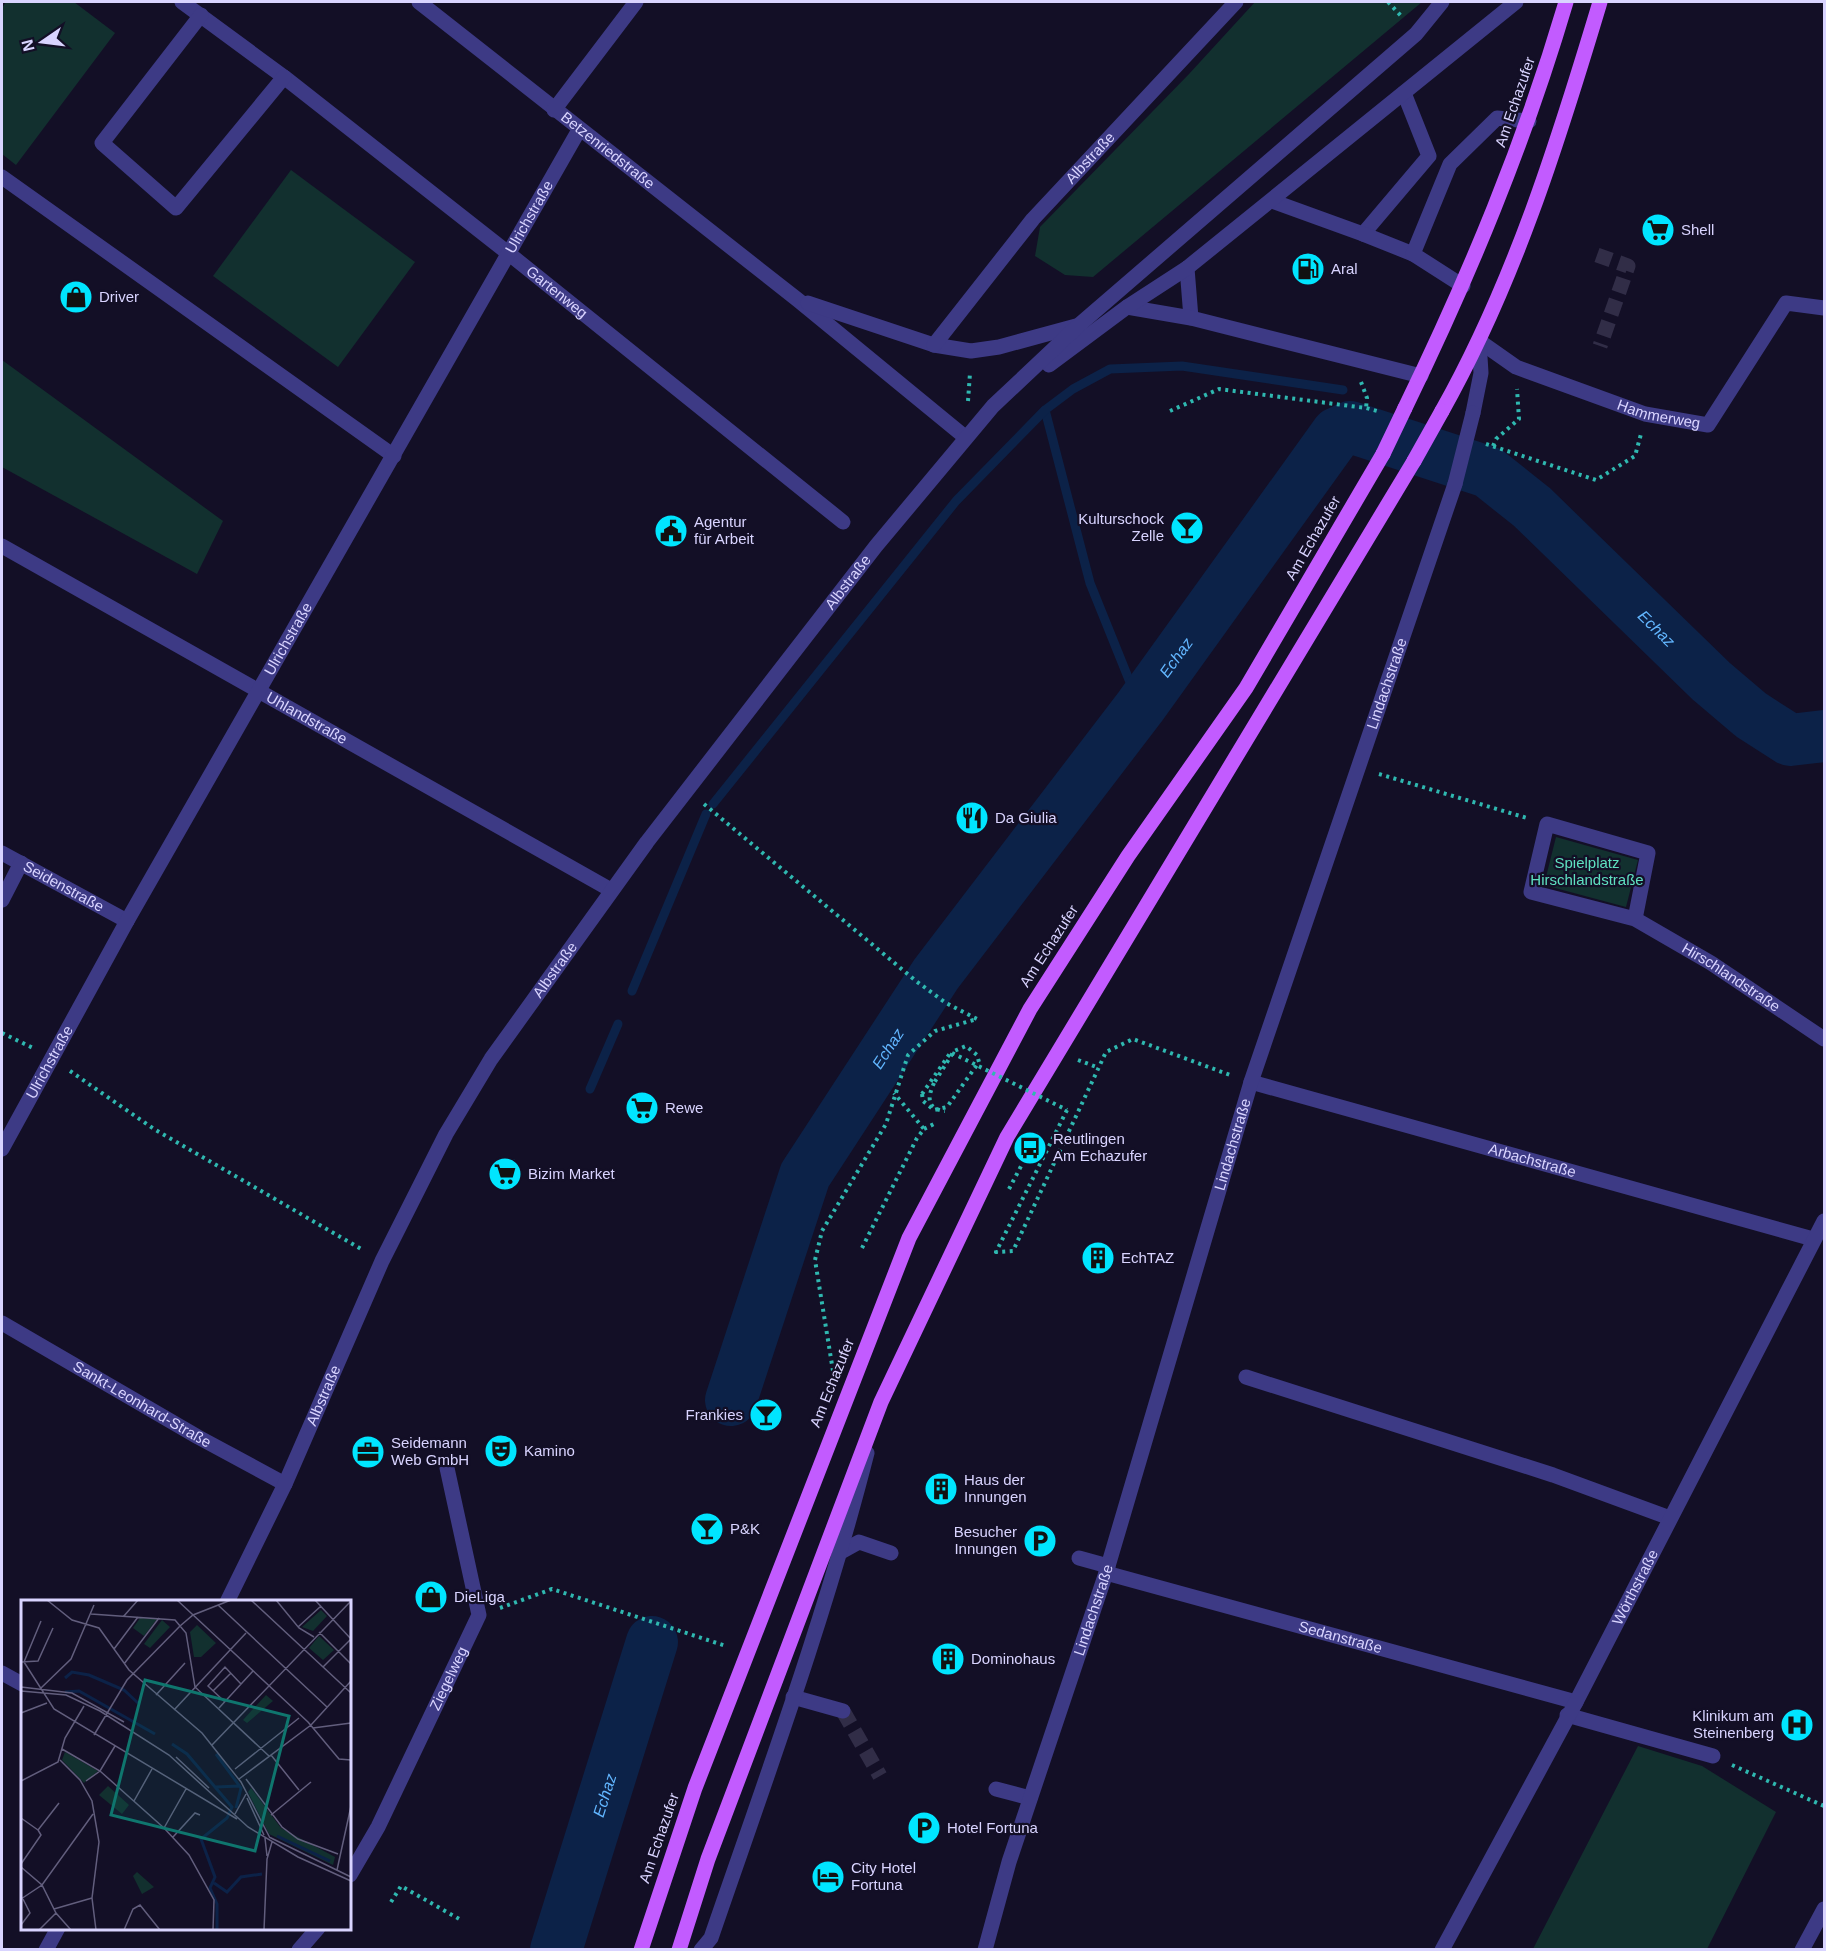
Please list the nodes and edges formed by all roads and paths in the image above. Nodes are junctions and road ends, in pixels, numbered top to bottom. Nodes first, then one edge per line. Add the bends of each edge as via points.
1 (182, 2) edge
2 (418, 2) edge
3 (636, 2) edge
4 (1236, 2) edge
5 (1442, 2) edge
6 (1516, 2) edge
7 (1566, 2) edge
8 (1600, 2) edge
9 (201, 15) junction
10 (284, 77) junction
11 (1404, 93) junction
12 (554, 110) junction
13 (1529, 120) junction
14 (579, 130) junction
15 (2, 177) edge
16 (1272, 201) junction
17 (1363, 234) junction
18 (508, 253) junction
19 (1413, 254) junction
20 (1186, 268) junction
21 (1462, 286) junction
22 (798, 300) junction
23 (1127, 307) junction
24 (1824, 308) edge
25 (1191, 318) junction
26 (1079, 326) junction
27 (1479, 341) junction
28 (934, 345) junction
29 (971, 351) junction
30 (1421, 376) junction
31 (1517, 389) dead end
32 (1367, 398) dead end
33 (993, 406) junction
34 (1170, 411) dead end
35 (1646, 414) junction
36 (965, 437) junction
37 (394, 456) junction
38 (843, 522) dead end
39 (2, 546) edge
40 (261, 690) junction
41 (1358, 769) junction
42 (687, 790) junction
43 (1547, 824) junction
44 (2, 853) edge
45 (21, 863) junction
46 (611, 890) junction
47 (2, 900) edge
48 (1635, 919) junction
49 (127, 921) junction
50 (2, 1033) edge
51 (1824, 1040) edge
52 (51, 1057) junction
53 (1251, 1082) junction
54 (894, 1093) junction
55 (945, 1111) dead end
56 (934, 1124) dead end
57 (924, 1129) junction
58 (2, 1149) edge
59 (1824, 1221) edge
60 (1813, 1239) junction
61 (862, 1248) dead end
62 (382, 1261) junction
63 (2, 1323) edge
64 (1246, 1377) dead end
65 (880, 1402) junction
66 (840, 1413) junction
67 (447, 1468) dead end
68 (285, 1484) junction
69 (1670, 1518) junction
70 (841, 1552) junction
71 (891, 1553) dead end
72 (1079, 1558) dead end
73 (1107, 1570) junction
74 (228, 1600) edge
75 (479, 1615) junction
76 (748, 1653) junction
77 (2, 1673) edge
78 (21, 1683) edge
79 (793, 1697) junction
80 (1576, 1702) junction
81 (843, 1711) tunnel mouth
82 (1567, 1715) junction
83 (1713, 1756) joint
84 (996, 1789) dead end
85 (1030, 1798) junction
86 (1824, 1806) edge
87 (351, 1873) edge
88 (391, 1902) dead end
89 (1824, 1909) edge
90 (460, 1920) dead end
91 (57, 1930) edge
92 (317, 1930) edge
93 (46, 1950) edge
94 (299, 1950) edge
95 (640, 1950) edge
96 (679, 1950) edge
97 (701, 1950) edge
98 (985, 1950) edge
99 (1442, 1950) edge
100 (1802, 1950) edge

1 - 9 street, Gartenweg
2 - 12 street, Betzenriedstraße
3 - 12 street
4 - 28 street, Albstraße via 1033,219
5 - 26 street, Albstraße via 1416,34
6 - 11 street, Albstraße
7 - 13 main road, Am Echazufer
8 - 27 main road via 1546,174
9 - 10 street, Gartenweg
9 - 10 street via 102,144 176,208
10 - 18 street, Gartenweg
11 - 16 street, Albstraße
11 - 17 street via 1429,156
12 - 14 street, Betzenriedstraße
13 - 19 street via 1497,118 1450,164
13 - 21 main road, Am Echazufer
14 - 18 street, Ulrichstraße
14 - 22 street, Betzenriedstraße
15 - 37 street
16 - 17 street
16 - 20 street, Albstraße
17 - 19 street
18 - 37 street, Ulrichstraße
18 - 38 street, Gartenweg
19 - 21 street
20 - 23 street, Albstraße
20 - 25 street
21 - 30 main road, Am Echazufer
22 - 28 street, Betzenriedstraße
22 - 36 street, Betzenriedstraße
23 - 25 street
23 - 33 street, Albstraße
24 - 35 street, Hammerweg via 1786,303 1708,426
25 - 30 street
26 - 29 street, Albstraße
26 - 33 street, Albstraße
27 - 35 street, Hammerweg via 1516,367
27 - 41 street, Lindachstraße, bridge via 1481,374 1455,484
27 - 65 main road, bridge via 1414,461 1007,1137
28 - 29 street, Albstraße
29 - 36 path
30 - 66 main road, Am Echazufer, bridge via 1383,454 1246,688 1128,856 1030,1009 909,1238
31 - 35 path via 1519,419 1493,446 1596,480 1635,456
32 - 34 path via 1366,408 1219,389
33 - 36 street, Albstraße
36 - 42 street, Albstraße
37 - 40 street, Ulrichstraße
39 - 40 street, Uhlandstraße
40 - 46 street, Uhlandstraße
40 - 49 street, Ulrichstraße
41 - 43 path
41 - 53 street, Lindachstraße
42 - 46 street, Albstraße
42 - 54 path via 916,981 977,1019 935,1031 908,1054
43 - 48 street via 1648,853
43 - 48 street, Hirschlandstraße via 1531,892
44 - 45 street, Seidenstraße
45 - 47 street
45 - 49 street, Seidenstraße
46 - 62 street, Albstraße via 491,1059 446,1134
48 - 51 street, Hirschlandstraße via 1712,963
49 - 52 street, Ulrichstraße
50 - 52 path
52 - 58 street, Ulrichstraße
52 - 62 path via 154,1130
53 - 55 path, bridge via 1133,1039 1106,1052 1013,1251 996,1252 1067,1110 983,1068 972,1063 962,1058 951,1052 922,1094 927,1106 934,1110 947,1107 972,1071 979,1062 977,1055 966,1047 954,1051 949,1059 944,1067 934,1083 928,1096 930,1104 936,1110
53 - 60 street, Arbachstraße
53 - 73 street, Lindachstraße
54 - 57 path
54 - 66 path via 886,1124 822,1230 815,1260
56 - 57 path
57 - 61 path
59 - 60 street, Wörthstraße
60 - 69 street, Wörthstraße
62 - 68 street, Albstraße
63 - 68 street, Sankt-Leonhard-Straße
64 - 69 street via 1553,1474
65 - 70 street
65 - 96 main road via 708,1859
66 - 76 main road, Am Echazufer
67 - 75 street
68 - 74 street, Albstraße
69 - 80 street, Wörthstraße
70 - 71 street via 859,1542
70 - 79 street
72 - 73 street, Sedanstraße
73 - 80 street, Sedanstraße
73 - 85 street, Lindachstraße
75 - 76 path via 552,1589
75 - 87 street, Ziegelweg via 383,1817
76 - 95 main road, Am Echazufer via 695,1788
77 - 78 street
79 - 81 street
79 - 97 street via 711,1938
80 - 82 street, Wörthstraße
82 - 83 street
82 - 99 street, Wörthstraße
83 - 86 path
84 - 85 street
85 - 98 street, Lindachstraße
88 - 90 path via 401,1886
89 - 100 street
91 - 93 street
92 - 94 street

